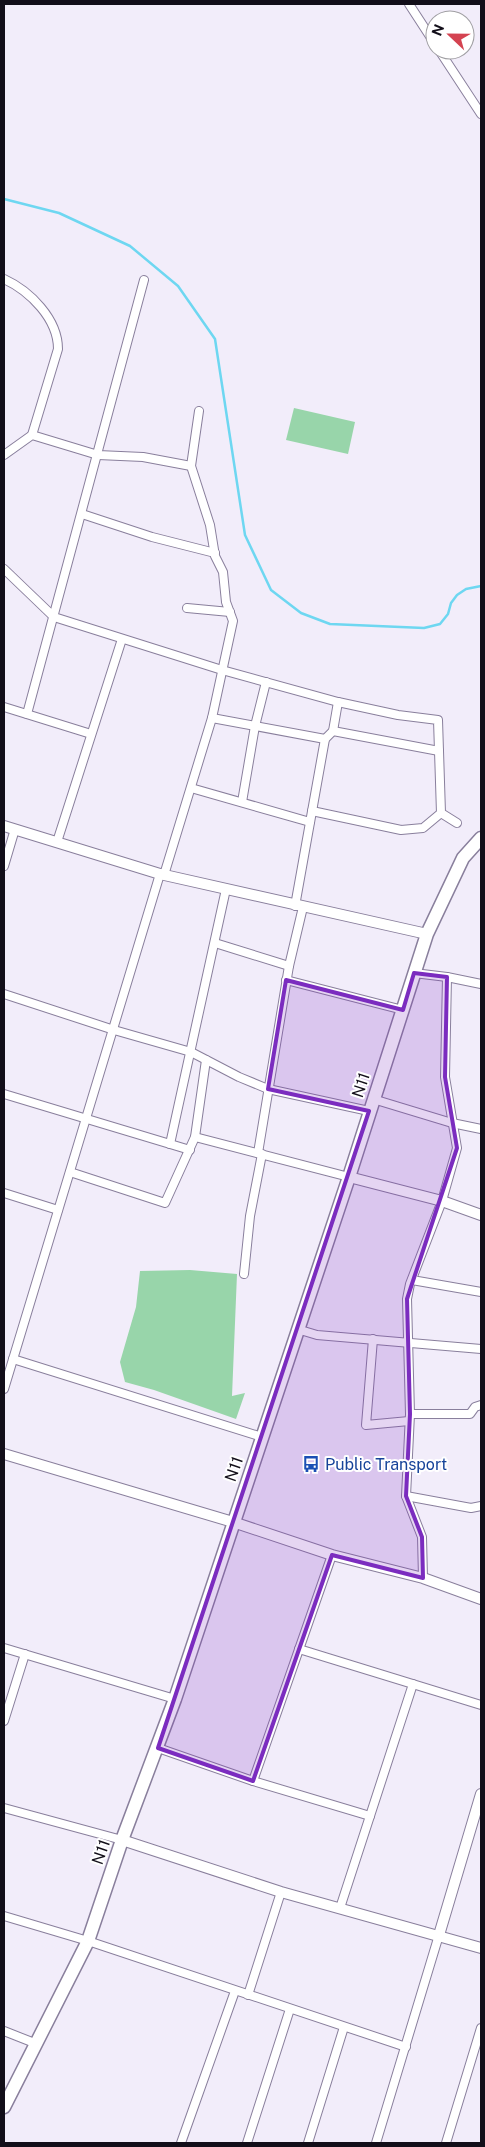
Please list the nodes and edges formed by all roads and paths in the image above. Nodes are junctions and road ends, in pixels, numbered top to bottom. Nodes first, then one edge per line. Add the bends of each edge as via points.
1 (409, 4) edge
2 (425, 29) edge
3 (446, 60) edge
4 (481, 114) edge
5 (4, 279) edge
6 (144, 280) dead end
7 (199, 411) dead end
8 (32, 436) junction
9 (4, 455) edge
10 (98, 455) junction
11 (191, 466) junction
12 (82, 514) junction
13 (214, 554) junction
14 (4, 569) edge
15 (186, 608) dead end
16 (230, 612) junction
17 (54, 618) junction
18 (122, 639) junction
19 (222, 670) junction
20 (266, 682) junction
21 (338, 702) junction
22 (4, 707) edge
23 (27, 714) junction
24 (212, 718) junction
25 (255, 726) junction
26 (333, 732) junction
27 (91, 734) junction
28 (325, 739) junction
29 (439, 751) junction
30 (191, 788) junction
31 (242, 802) junction
32 (312, 811) junction
33 (442, 813) junction
34 (310, 822) junction
35 (457, 823) dead end
36 (4, 826) edge
37 (15, 829) junction
38 (481, 838) edge
39 (57, 842) junction
40 (4, 866) edge
41 (162, 875) junction
42 (226, 890) junction
43 (299, 906) junction
44 (427, 934) junction
45 (215, 943) junction
46 (288, 966) junction
47 (414, 973) junction
48 (447, 976) junction
49 (286, 980) junction
50 (481, 984) edge
51 (4, 994) edge
52 (402, 1010) junction
53 (114, 1030) junction
54 (191, 1052) junction
55 (206, 1060) junction
56 (268, 1089) junction
57 (4, 1094) edge
58 (371, 1105) junction
59 (86, 1119) junction
60 (452, 1123) junction
61 (481, 1129) edge
62 (195, 1137) junction
63 (170, 1144) junction
64 (190, 1150) junction
65 (260, 1154) junction
66 (70, 1172) junction
67 (348, 1177) junction
68 (4, 1192) edge
69 (442, 1201) junction
70 (58, 1210) junction
71 (481, 1215) edge
72 (244, 1274) dead end
73 (412, 1280) junction
74 (481, 1292) edge
75 (297, 1329) junction
76 (373, 1339) junction
77 (407, 1343) junction
78 (481, 1350) edge
79 (13, 1359) junction
80 (4, 1389) edge
81 (481, 1405) edge
82 (410, 1417) junction
83 (262, 1437) junction
84 (4, 1454) edge
85 (406, 1496) junction
86 (481, 1506) edge
87 (234, 1522) junction
88 (332, 1555) junction
89 (423, 1578) junction
90 (481, 1599) edge
91 (4, 1648) edge
92 (299, 1649) junction
93 (24, 1654) junction
94 (413, 1684) junction
95 (175, 1699) junction
96 (481, 1705) edge
97 (4, 1721) edge
98 (158, 1748) junction
99 (253, 1781) junction
100 (481, 1794) edge
101 (4, 1808) edge
102 (370, 1816) junction
103 (122, 1840) junction
104 (281, 1892) junction
105 (340, 1908) junction
106 (4, 1916) edge
107 (439, 1936) junction
108 (88, 1941) junction
109 (481, 1948) edge
110 (235, 1991) junction
111 (248, 1996) junction
112 (290, 2009) junction
113 (344, 2027) junction
114 (481, 2028) edge
115 (4, 2031) edge
116 (37, 2044) junction
117 (406, 2047) junction
118 (4, 2107) edge
119 (181, 2143) edge
120 (247, 2143) edge
121 (308, 2143) edge
122 (376, 2143) edge
123 (446, 2143) edge

1 - 2 street
3 - 4 street
5 - 8 street via 16,284 41,308 58,337 58,349
6 - 10 street
7 - 11 street
8 - 9 street
8 - 10 street
10 - 11 street via 143,457
10 - 12 street
11 - 13 street via 210,525
12 - 13 street via 152,538
12 - 17 street
13 - 16 street via 223,572
14 - 17 street
15 - 16 street
16 - 19 street via 233,621
17 - 18 street
17 - 23 street
18 - 19 street
18 - 27 street
19 - 20 street
19 - 24 street
20 - 21 street
20 - 25 street
21 - 26 street
21 - 29 street via 438,720
22 - 23 street
23 - 27 street
24 - 25 street
24 - 30 street
25 - 28 street
25 - 31 street
26 - 28 street
26 - 29 street
27 - 39 street
28 - 32 street
29 - 33 street
30 - 31 street
30 - 41 street
31 - 34 street
32 - 33 street via 401,830 423,828
32 - 34 street
33 - 35 street
34 - 43 street
36 - 37 street
37 - 39 street
37 - 40 street
38 - 44 main road, N11 via 463,858
39 - 41 street
41 - 42 street
41 - 53 street
42 - 43 street
42 - 45 street
43 - 44 street
43 - 46 street
44 - 47 main road, N11
45 - 46 street
45 - 54 street
46 - 49 street
47 - 48 street
47 - 52 main road, N11
48 - 50 street
48 - 60 street via 445,1077
49 - 52 street
49 - 56 street
51 - 53 street
52 - 58 main road, N11
53 - 54 street
53 - 59 street
54 - 55 street
54 - 63 street
55 - 56 street
55 - 62 street
56 - 58 street
56 - 65 street
57 - 59 street
58 - 60 street
58 - 67 main road, N11
59 - 63 street
59 - 66 street
60 - 61 street
60 - 69 street via 457,1148
62 - 64 street
62 - 65 street
63 - 64 street
64 - 66 street via 165,1203
65 - 67 street
65 - 72 street
66 - 70 street
67 - 69 street
67 - 75 main road, N11
68 - 70 street
69 - 71 street
69 - 73 street
70 - 79 street
73 - 74 street
73 - 77 street via 407,1299
75 - 76 street via 317,1335
75 - 83 main road, N11
76 - 77 street
76 - 82 street via 366,1425
77 - 78 street
77 - 82 street
79 - 80 street
79 - 83 street
81 - 82 street via 470,1414
82 - 85 street
83 - 87 main road, N11
84 - 87 street
85 - 86 street via 471,1508
85 - 89 street via 422,1537
87 - 88 street
87 - 95 main road, N11
88 - 89 street
88 - 92 street
89 - 90 street
91 - 93 street
92 - 94 street
92 - 99 street
93 - 95 street
93 - 97 street
94 - 96 street
94 - 102 street
95 - 98 main road, N11
98 - 99 street
98 - 103 main road, N11
99 - 102 street
100 - 107 street
101 - 103 street
102 - 105 street
103 - 104 street
103 - 108 main road, N11
104 - 105 street
104 - 111 street
105 - 107 street
106 - 108 street
107 - 109 street
107 - 117 street
108 - 110 street
108 - 116 main road, N11
110 - 111 street
110 - 119 street
111 - 112 street
112 - 113 street
112 - 120 street
113 - 117 street
113 - 121 street
114 - 123 street
115 - 116 street
116 - 118 main road, N11
117 - 122 street

